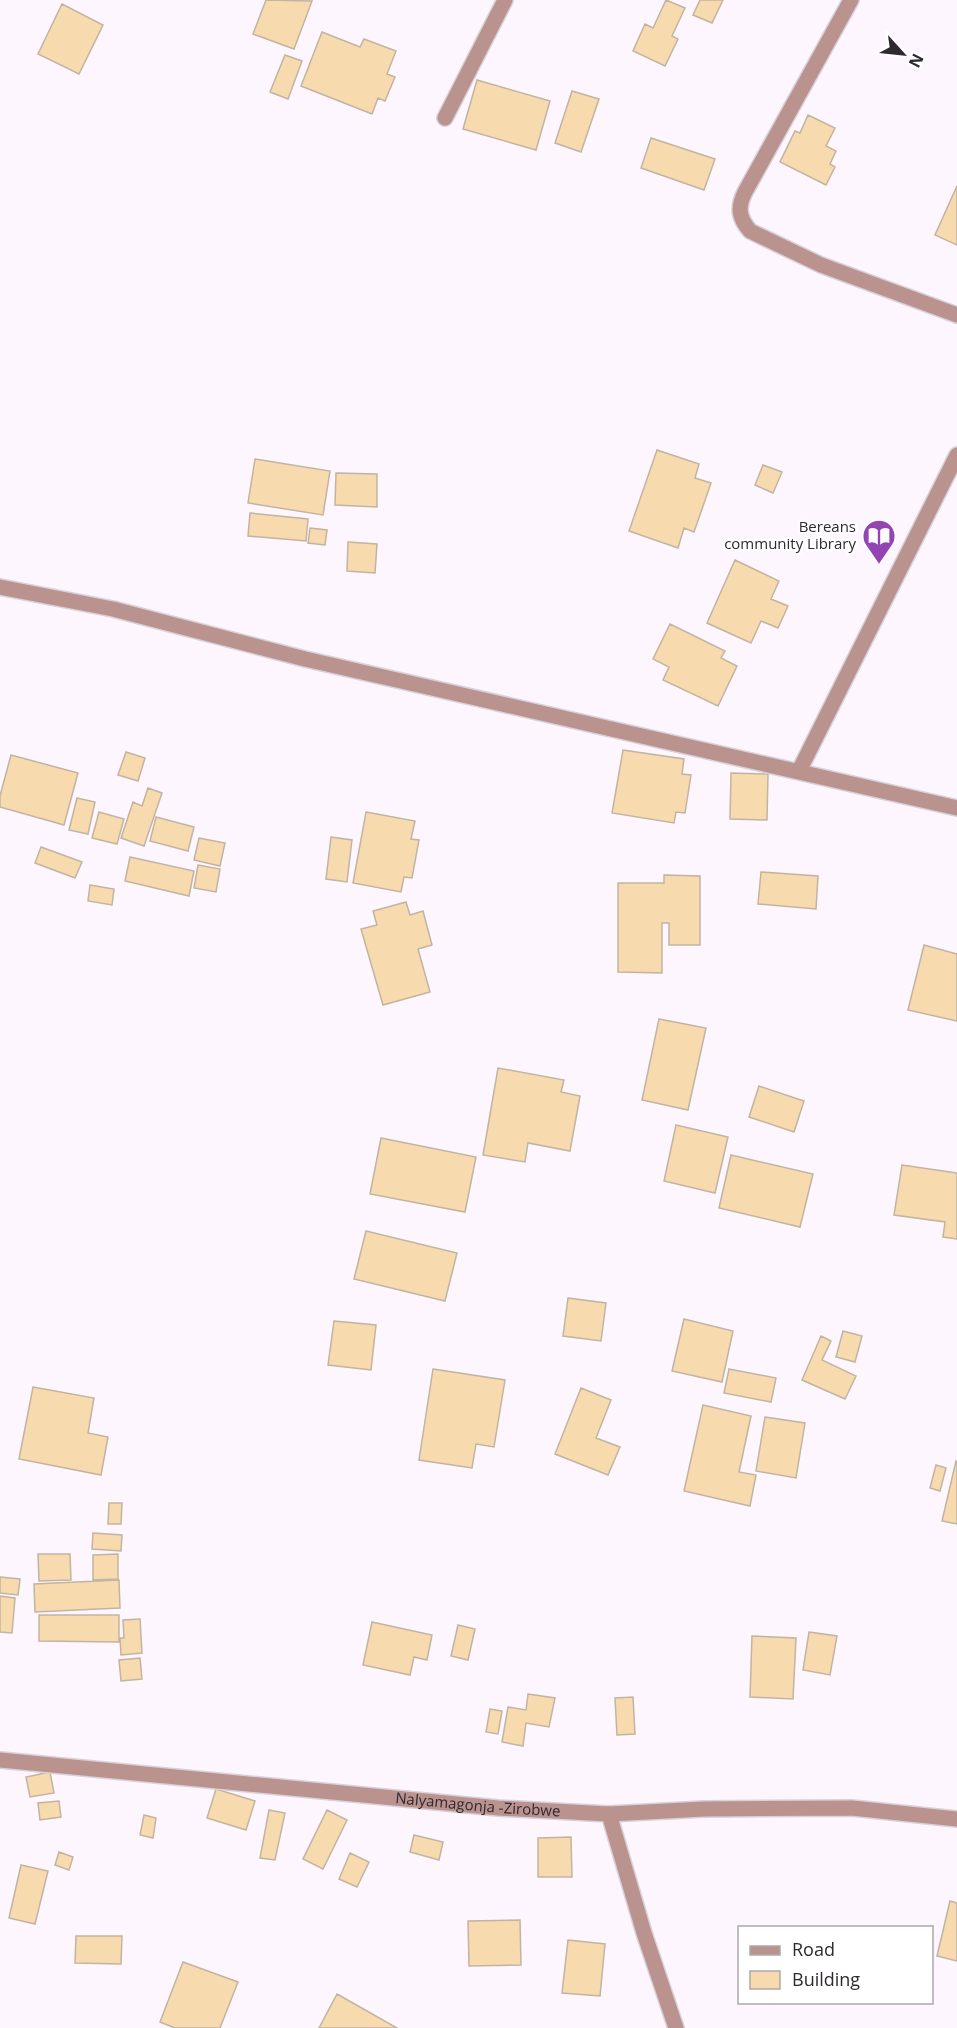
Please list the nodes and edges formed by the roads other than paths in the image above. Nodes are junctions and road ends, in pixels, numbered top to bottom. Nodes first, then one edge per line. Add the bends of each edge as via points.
1 (505, 0) edge
2 (851, 0) edge
3 (444, 118) dead end
4 (957, 315) edge
5 (957, 454) edge
6 (0, 587) edge
7 (799, 771) junction
8 (957, 808) edge
9 (0, 1760) edge
10 (609, 1814) junction
11 (957, 1819) edge
12 (676, 2028) edge

1 - 3 street
2 - 4 street via 739,203 739,213 750,231 821,265
5 - 7 street
6 - 7 street via 113,609 316,662
7 - 8 street
9 - 10 street, Nalyamagonja -Zirobwe via 498,1808
10 - 11 street, Nalyamagonja -Zirobwe via 852,1808
10 - 12 street

